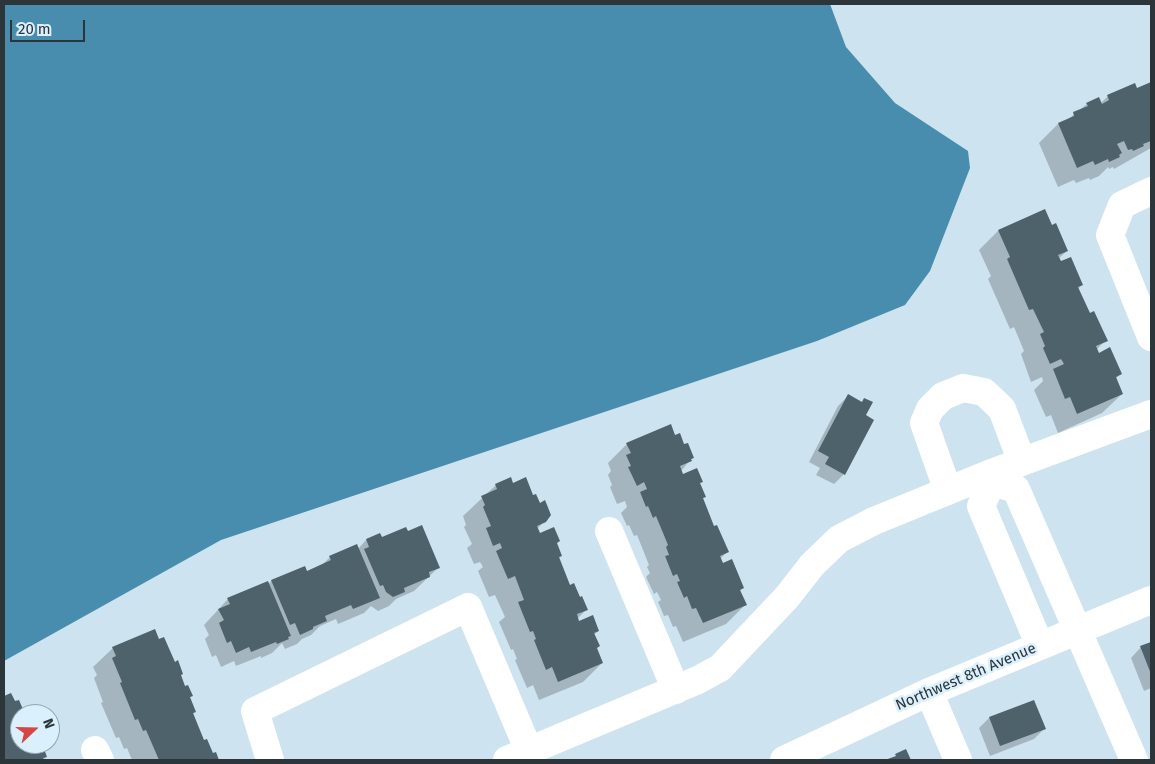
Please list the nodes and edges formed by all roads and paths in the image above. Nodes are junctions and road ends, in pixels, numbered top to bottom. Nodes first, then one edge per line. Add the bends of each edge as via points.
1 (1151, 191) edge
2 (1151, 337) edge
3 (1151, 414) edge
4 (1022, 462) junction
5 (990, 478) junction
6 (948, 491) junction
7 (609, 531) dead end
8 (1151, 600) edge
9 (1078, 630) junction
10 (1040, 646) junction
11 (676, 690) junction
12 (929, 692) junction
13 (518, 756) edge
14 (270, 760) edge
15 (784, 760) edge
16 (958, 760) edge
17 (1134, 760) edge

1 - 2 street via 1122,205 1110,235
3 - 4 street
4 - 5 street
4 - 6 street via 1002,409 984,392 963,388 943,396 930,409 924,423
5 - 6 street
5 - 9 street via 1016,489
5 - 10 street via 981,506
6 - 11 street via 839,539 720,668
7 - 11 street
8 - 9 street, Northwest 8th Avenue
9 - 10 street, Northwest 8th Avenue
9 - 17 street
10 - 12 street, Northwest 8th Avenue
11 - 13 street
12 - 15 street, Northwest 8th Avenue
12 - 16 street
13 - 14 street via 468,607 255,711

